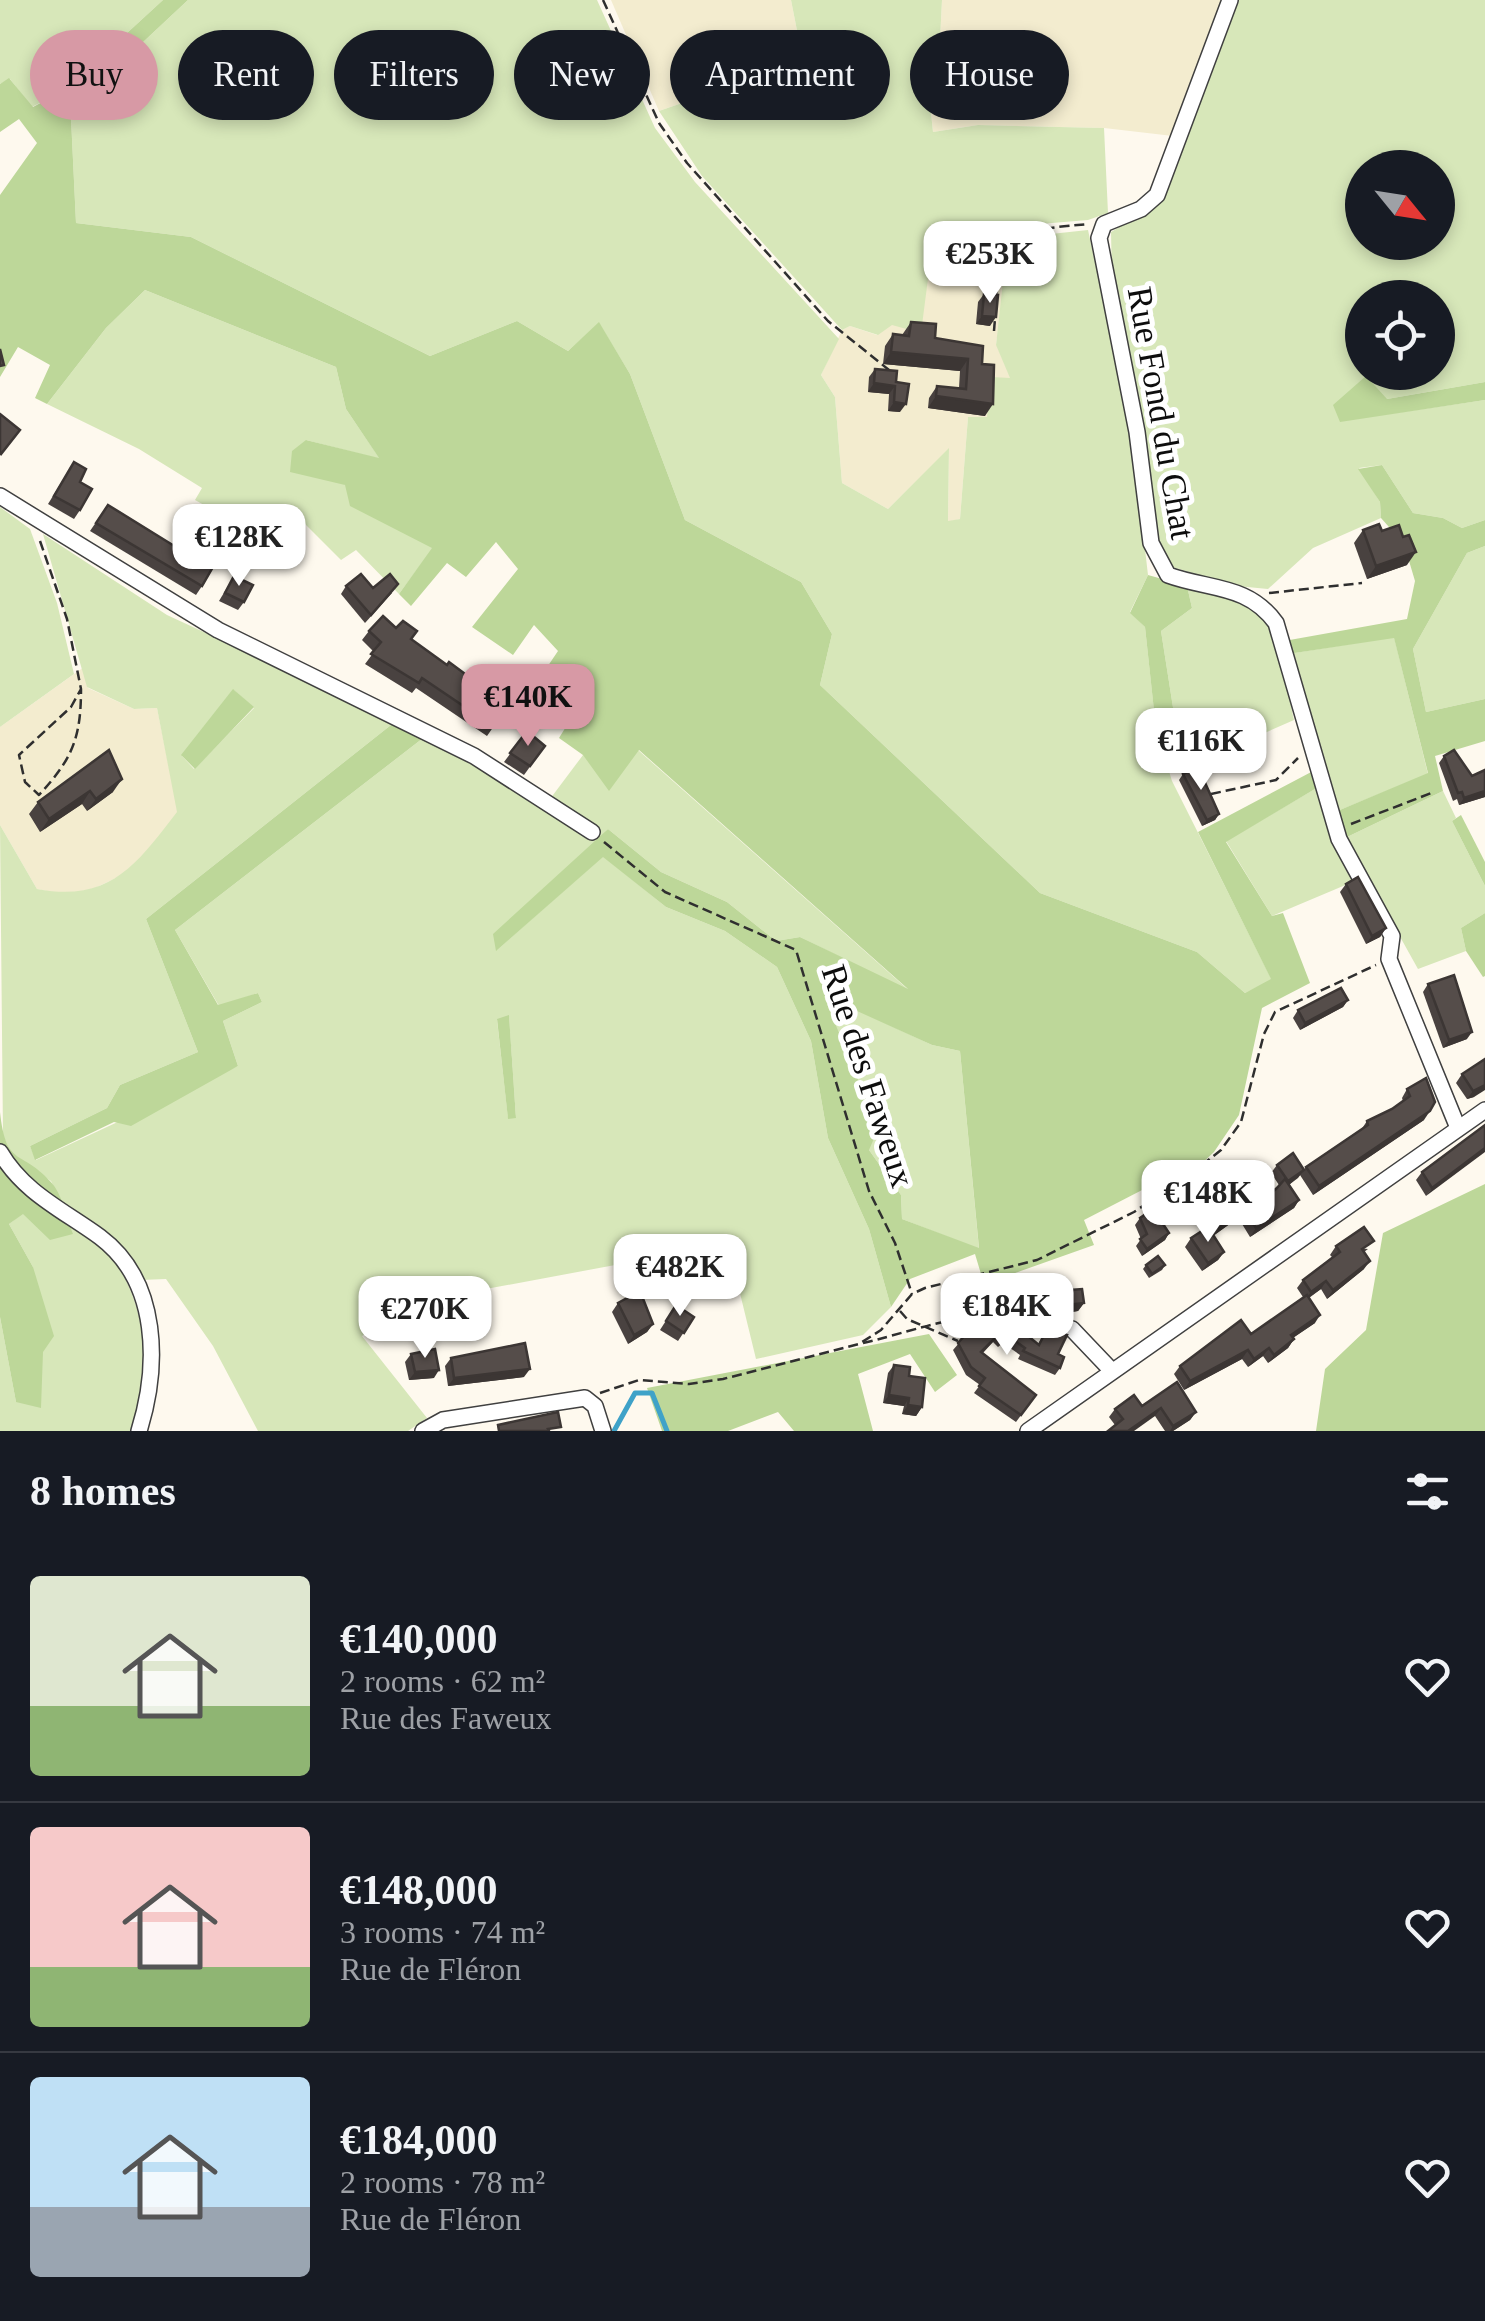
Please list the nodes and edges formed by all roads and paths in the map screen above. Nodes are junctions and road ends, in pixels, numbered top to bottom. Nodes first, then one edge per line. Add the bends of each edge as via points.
1 (602, 0) edge
2 (1230, 0) edge
3 (1104, 224) junction
4 (996, 301) edge
5 (995, 316) edge
6 (994, 331) dead end
7 (890, 371) edge
8 (0, 496) edge
9 (32, 516) junction
10 (1362, 583) dead end
11 (1246, 596) junction
12 (81, 689) junction
13 (1314, 753) junction
14 (1434, 792) dead end
15 (1211, 794) edge
16 (1336, 830) junction
17 (592, 832) joint
18 (1389, 958) junction
19 (1485, 1110) edge
20 (1458, 1128) junction
21 (0, 1152) edge
22 (912, 1294) junction
23 (898, 1308) junction
24 (1016, 1320) joint
25 (932, 1328) junction
26 (858, 1344) junction
27 (964, 1346) edge
28 (1112, 1372) junction
29 (584, 1398) junction
30 (603, 1430) edge
31 (139, 1431) edge
32 (423, 1431) edge
33 (1028, 1431) edge

1 - 7 path via 659,123 688,163 828,321
2 - 3 street via 1157,195
3 - 4 path via 1039,229 1013,241 998,270
3 - 11 street, Rue Fond du Chat via 1102,255 1157,561 1168,575
5 - 6 path
8 - 9 street
9 - 12 path via 67,619
9 - 17 street via 218,630 474,756
10 - 11 path
11 - 13 street, Rue Fond du Chat via 1276,623
12 - 12 path via 71,708 19,754 25,782 39,795 67,765 81,724
13 - 15 path via 1292,760 1276,780
13 - 16 street, Rue Fond du Chat
14 - 16 path
16 - 18 street, Rue Fond du Chat via 1392,936
17 - 22 path, Rue des Faweux via 666,892 796,950 869,1191
18 - 20 street, Rue Fond du Chat
18 - 22 path via 1276,1012 1240,1122 1221,1150 1176,1184 1037,1260
19 - 20 street
20 - 28 street
21 - 31 street via 12,1174 120,1256 144,1305 153,1352 152,1388
22 - 23 path
23 - 25 path via 906,1319
23 - 26 path via 893,1320
24 - 25 path via 987,1313
24 - 28 street via 1072,1329
25 - 26 path
25 - 27 path
26 - 29 path via 722,1378 690,1384 639,1380
28 - 33 street
29 - 30 street via 595,1406
29 - 32 street via 443,1420

